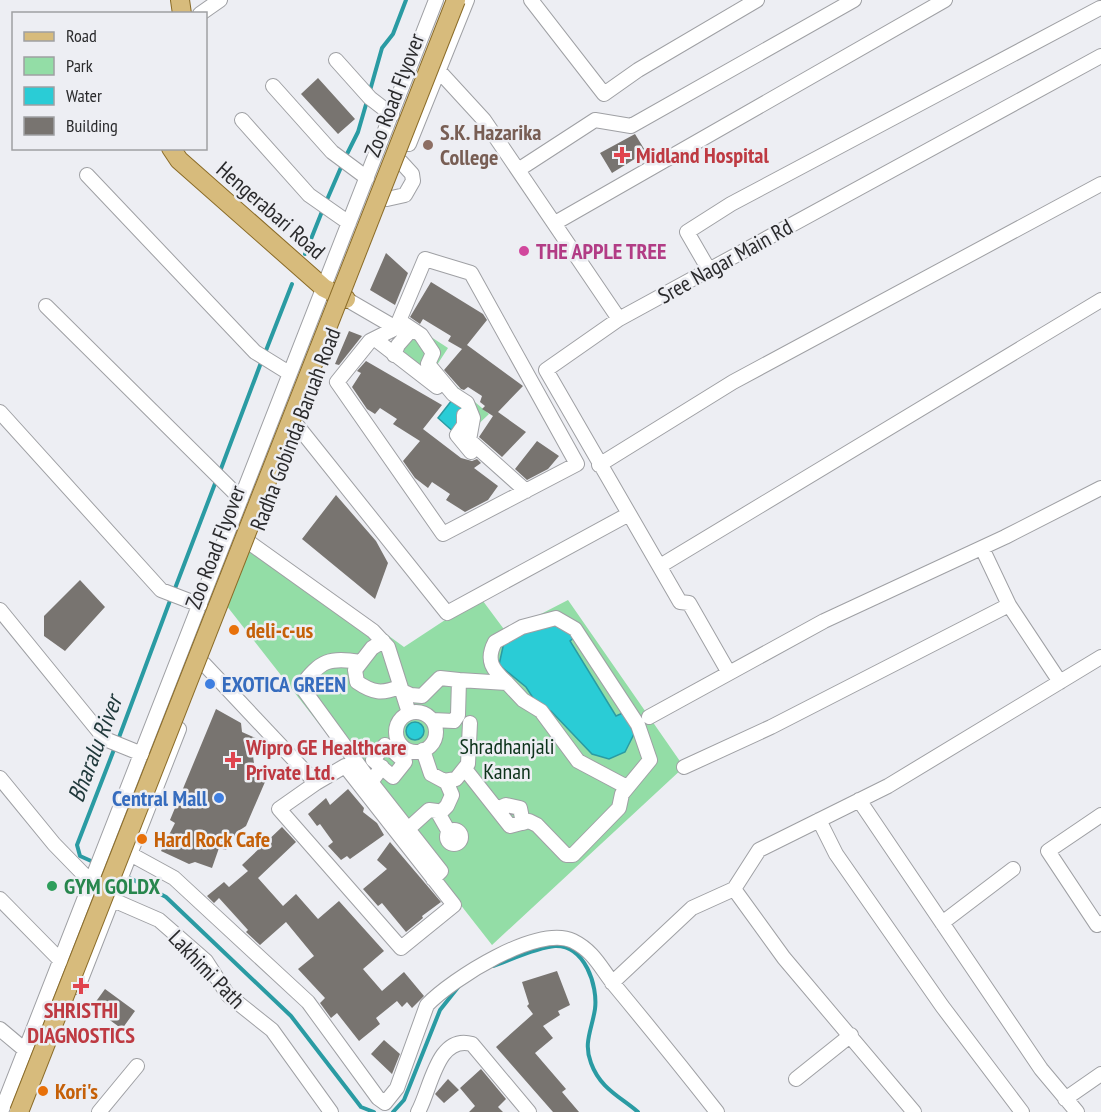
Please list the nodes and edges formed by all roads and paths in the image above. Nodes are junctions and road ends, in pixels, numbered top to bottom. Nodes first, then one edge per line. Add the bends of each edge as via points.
1 (220, 0) edge
2 (436, 0) edge
3 (446, 0) edge
4 (456, 0) edge
5 (467, 0) edge
6 (531, 0) edge
7 (757, 0) edge
8 (854, 0) edge
9 (945, 0) edge
10 (1099, 6) edge
11 (203, 12) edge
12 (1101, 56) edge
13 (336, 60) dead end
14 (439, 71) junction
15 (273, 86) dead end
16 (392, 115) junction
17 (242, 120) dead end
18 (172, 150) edge
19 (518, 170) junction
20 (87, 175) dead end
21 (367, 178) junction
22 (1101, 184) edge
23 (349, 223) junction
24 (555, 223) junction
25 (709, 270) junction
26 (324, 288) junction
27 (346, 299) junction
28 (1101, 300) edge
29 (46, 306) dead end
30 (619, 319) junction
31 (398, 324) junction
32 (412, 329) junction
33 (375, 339) junction
34 (394, 355) junction
35 (289, 373) junction
36 (0, 412) edge
37 (296, 424) junction
38 (599, 465) junction
39 (1101, 488) edge
40 (522, 493) junction
41 (241, 499) junction
42 (629, 514) junction
43 (250, 543) junction
44 (982, 548) junction
45 (660, 566) junction
46 (200, 605) junction
47 (1009, 605) junction
48 (0, 610) edge
49 (383, 641) junction
50 (1101, 657) edge
51 (361, 662) junction
52 (204, 664) junction
53 (729, 672) junction
54 (459, 680) junction
55 (1060, 682) junction
56 (507, 683) junction
57 (400, 689) junction
58 (409, 713) junction
59 (649, 717) dead end
60 (432, 720) junction
61 (460, 721) junction
62 (397, 748) junction
63 (423, 750) junction
64 (142, 754) junction
65 (684, 767) dead end
66 (465, 769) junction
67 (0, 778) edge
68 (446, 780) junction
69 (371, 782) junction
70 (316, 783) junction
71 (627, 787) junction
72 (859, 800) junction
73 (439, 814) junction
74 (1101, 815) edge
75 (819, 820) junction
76 (408, 829) junction
77 (421, 846) junction
78 (130, 857) junction
79 (1013, 868) dead end
80 (93, 879) junction
81 (433, 879) junction
82 (734, 889) junction
83 (115, 894) junction
84 (0, 899) edge
85 (942, 923) junction
86 (1101, 923) edge
87 (61, 961) junction
88 (612, 983) junction
89 (0, 1029) edge
90 (851, 1035) junction
91 (25, 1050) junction
92 (137, 1066) dead end
93 (1101, 1074) edge
94 (796, 1079) dead end
95 (1065, 1099) junction
96 (1, 1112) edge
97 (9, 1112) edge
98 (19, 1112) edge
99 (28, 1112) edge
100 (99, 1112) edge
101 (331, 1112) edge
102 (418, 1112) edge
103 (529, 1112) edge
104 (717, 1112) edge
105 (914, 1112) edge
106 (1022, 1112) edge
107 (1077, 1112) edge

1 - 11 street
2 - 16 street, Radha Gobinda Baruah Road
3 - 97 main road, Zoo Road Flyover
4 - 98 main road, Zoo Road Flyover, bridge
5 - 14 street, Radha Gobinda Baruah Road
6 - 7 street via 604,94
8 - 19 street via 631,126 595,120
9 - 24 street
10 - 25 street via 741,198 687,232
12 - 25 street, Sree Nagar Main Rd
13 - 16 street via 370,98
14 - 19 street via 484,120
14 - 27 street, Radha Gobinda Baruah Road
15 - 21 street via 332,152
16 - 21 street, Radha Gobinda Baruah Road
17 - 23 street via 309,195
18 - 26 main road, Hengerabari Road
19 - 24 street
20 - 35 street via 256,353
21 - 23 street, Radha Gobinda Baruah Road
22 - 38 street via 733,382
23 - 26 street, Radha Gobinda Baruah Road
24 - 30 street
25 - 30 street, Sree Nagar Main Rd
26 - 27 main road, Hengerabari Road
26 - 35 street, Radha Gobinda Baruah Road
27 - 31 street
27 - 37 street, Radha Gobinda Baruah Road
28 - 45 street
29 - 41 street
30 - 38 street, Sree Nagar Main Rd via 546,370
31 - 32 street
31 - 33 street
31 - 40 street via 425,259 471,273 577,464
32 - 34 street
32 - 40 street via 434,353 428,364 453,394 467,403 473,418 469,440
33 - 34 street
33 - 40 street via 336,382 443,534
34 - 40 street via 423,373 464,410 464,425 457,435 474,455
35 - 41 street, Radha Gobinda Baruah Road
36 - 46 street via 165,592
37 - 42 street via 447,613
37 - 43 street, Radha Gobinda Baruah Road
38 - 42 street
39 - 44 street
41 - 46 street, Radha Gobinda Baruah Road
42 - 45 street
43 - 49 street
43 - 52 street, Radha Gobinda Baruah Road
44 - 47 street
44 - 53 street via 824,621
45 - 53 street via 680,602 688,603
46 - 64 street, Radha Gobinda Baruah Road
47 - 55 street
47 - 65 street
48 - 64 street via 109,740
49 - 51 street
49 - 57 street
50 - 55 street
51 - 57 street via 355,670 357,682 372,692
51 - 69 street via 336,658 313,671 301,686
52 - 70 street
52 - 78 street, Radha Gobinda Baruah Road
53 - 59 street
54 - 56 street
54 - 57 street via 440,678 422,696
54 - 61 street
55 - 72 street
56 - 71 street via 541,711 578,761
56 - 71 street via 492,669 489,658 495,642 522,627 556,618 575,629 638,725 650,759
57 - 58 street
58 - 60 street via 422,713
58 - 62 street via 396,728
60 - 61 street
60 - 63 street via 435,739
61 - 66 street via 468,764
62 - 63 street
62 - 69 street via 405,762 393,777 382,768
63 - 68 street via 431,774
64 - 80 street, Radha Gobinda Baruah Road
66 - 68 street via 456,779
66 - 71 street via 510,826 530,821 566,855 573,855 619,808
67 - 80 street via 54,844
68 - 73 street via 452,795
69 - 76 street
70 - 81 street via 345,766
70 - 81 street via 279,809 401,948 454,905
72 - 75 street
72 - 85 street
73 - 76 street via 429,810
73 - 77 street via 448,835
74 - 86 street via 1048,851 1097,925
75 - 82 street via 759,850
75 - 106 street via 836,854
76 - 77 street
77 - 81 street via 441,871
78 - 83 street, Radha Gobinda Baruah Road
78 - 88 street via 174,878 308,1002 385,1103 397,1088 427,1005 481,963 553,938 571,940 594,954
79 - 85 street
80 - 87 street, Radha Gobinda Baruah Road
82 - 88 street via 692,908
82 - 90 street via 784,958
83 - 99 street, Radha Gobinda Baruah Road
83 - 101 street, Lakhimi Path via 159,920 206,961 228,995 272,1030
84 - 87 street
85 - 95 street
87 - 91 street, Radha Gobinda Baruah Road
88 - 104 street
89 - 91 street
90 - 94 street
90 - 105 street
91 - 96 street, Radha Gobinda Baruah Road
92 - 100 street
93 - 95 street
95 - 107 street
102 - 103 street via 445,1049 456,1042 472,1044

